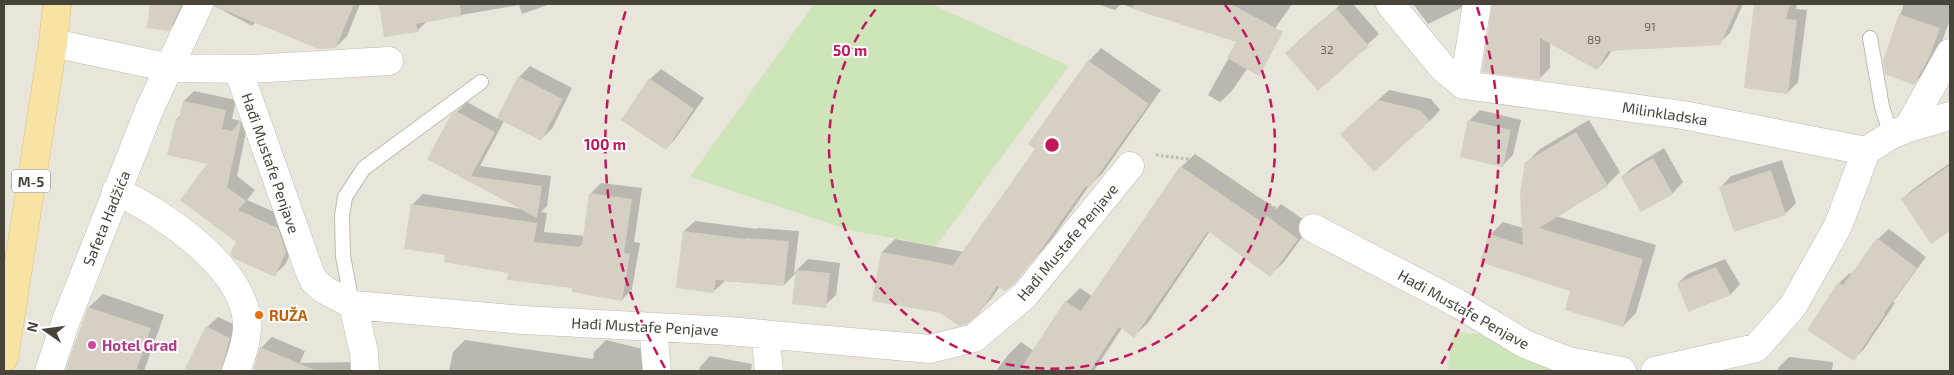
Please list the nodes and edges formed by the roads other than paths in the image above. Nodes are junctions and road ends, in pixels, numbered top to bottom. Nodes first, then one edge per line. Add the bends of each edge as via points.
1 (57, 4) edge
2 (199, 4) edge
3 (1390, 4) edge
4 (1477, 4) edge
5 (1870, 38) dead end
6 (53, 43) junction
7 (1950, 53) edge
8 (389, 61) dead end
9 (170, 68) junction
10 (238, 69) junction
11 (481, 82) dead end
12 (1464, 84) junction
13 (1950, 116) edge
14 (1900, 131) junction
15 (1866, 151) junction
16 (1130, 166) road end
17 (116, 191) junction
18 (1313, 228) road end
19 (353, 305) junction
20 (653, 327) junction
21 (765, 334) junction
22 (4, 358) edge
23 (49, 371) edge
24 (236, 371) edge
25 (365, 371) edge
26 (656, 371) edge
27 (769, 371) edge
28 (1622, 371) edge
29 (1655, 371) edge

1 - 6 main road, M-5
2 - 9 street, Safeta Hadžića
3 - 12 street, Milinkladska via 1443,68
4 - 12 street
5 - 14 lane via 1882,107
6 - 9 street
6 - 22 main road, M-5
7 - 14 street
8 - 10 street
9 - 10 street
9 - 17 street, Safeta Hadžića
10 - 19 street, Hađi Mustafe Penjave via 314,281
11 - 19 lane via 364,168 345,197 343,256
12 - 15 street, Milinkladska via 1683,114
13 - 14 street
14 - 15 street
15 - 29 street via 1838,226 1793,306 1756,348
16 - 21 street, Hađi Mustafe Penjave via 1025,296 974,338 930,349
17 - 23 street, Safeta Hadžića
17 - 24 street via 142,203 188,235 236,288 246,311 248,326
18 - 28 street, Hađi Mustafe Penjave via 1457,303 1526,344 1568,361
19 - 20 street, Hađi Mustafe Penjave
19 - 25 street
20 - 21 street, Hađi Mustafe Penjave
20 - 26 street
21 - 27 street

